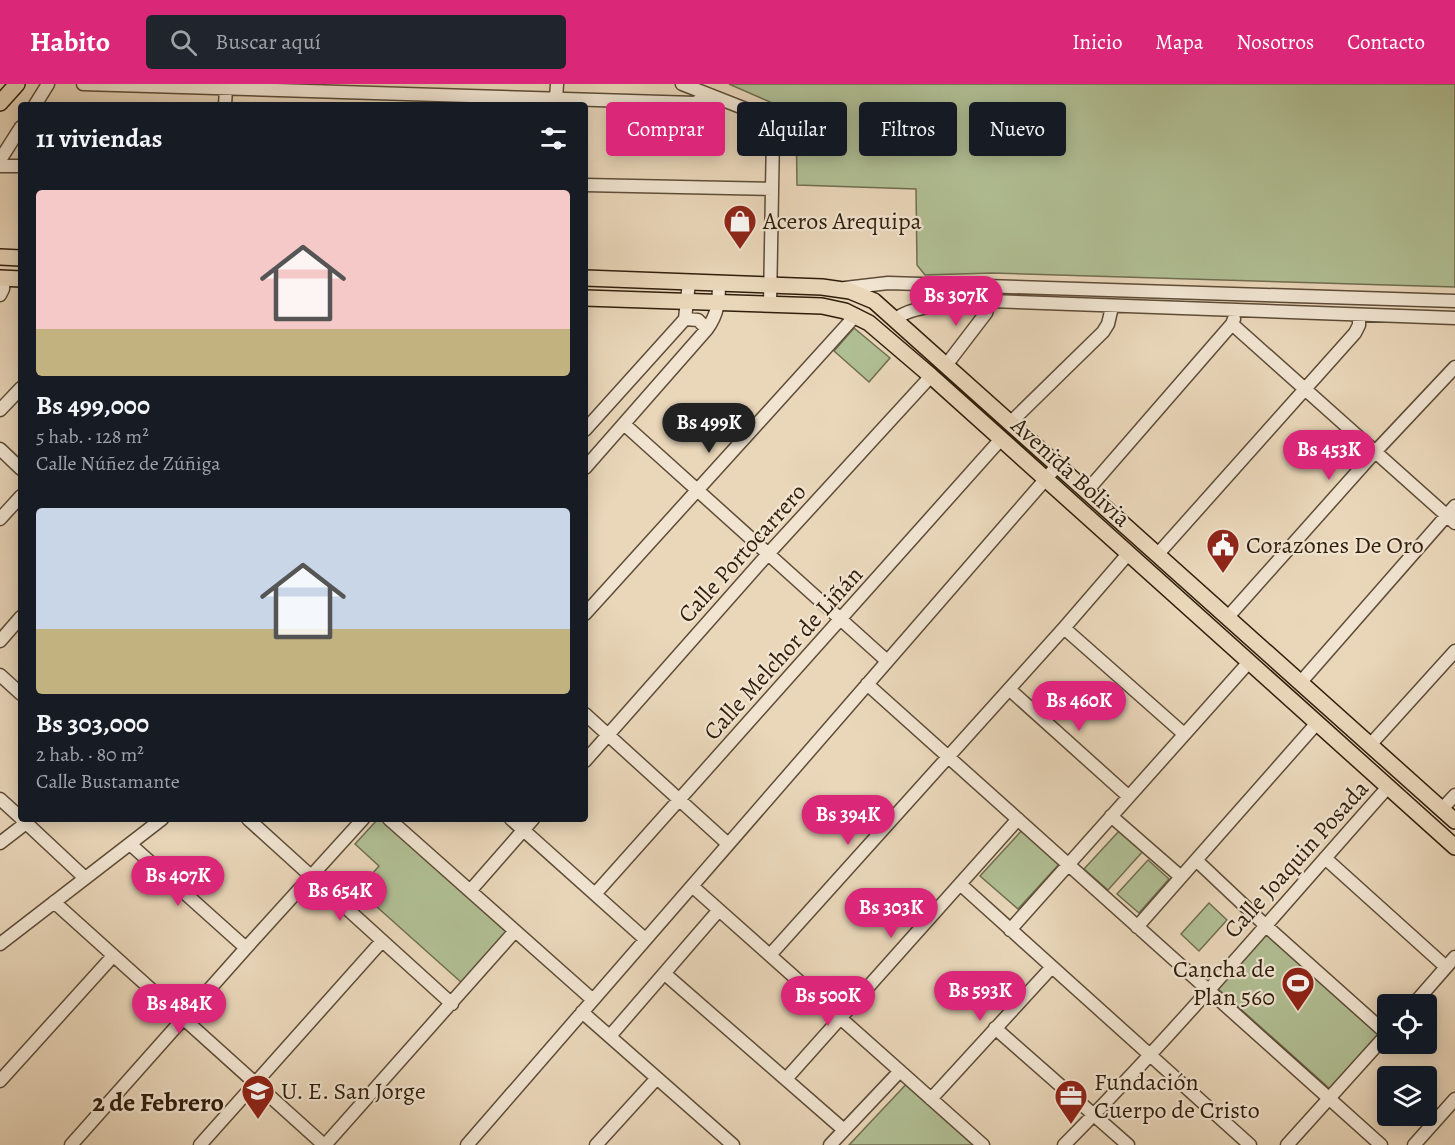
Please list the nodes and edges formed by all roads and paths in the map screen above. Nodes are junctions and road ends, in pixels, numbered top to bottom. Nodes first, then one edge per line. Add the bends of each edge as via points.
1 (17, 84) edge
2 (48, 84) edge
3 (83, 84) edge
4 (557, 84) edge
5 (682, 84) edge
6 (151, 85) edge
7 (226, 88) junction
8 (313, 88) edge
9 (709, 95) junction
10 (556, 99) junction
11 (483, 101) edge
12 (37, 102) edge
13 (225, 102) edge
14 (0, 103) edge
15 (18, 132) edge
16 (0, 160) edge
17 (0, 166) edge
18 (18, 166) edge
19 (588, 185) edge
20 (772, 189) junction
21 (0, 257) edge
22 (18, 258) edge
23 (2, 278) edge
24 (588, 278) edge
25 (18, 279) edge
26 (689, 282) junction
27 (719, 283) junction
28 (770, 285) junction
29 (840, 289) junction
30 (0, 295) edge
31 (588, 298) edge
32 (990, 301) junction
33 (1455, 301) edge
34 (687, 302) junction
35 (719, 302) junction
36 (770, 304) junction
37 (1112, 307) junction
38 (1238, 310) junction
39 (856, 315) junction
40 (1359, 315) junction
41 (1455, 318) edge
42 (685, 319) junction
43 (896, 319) junction
44 (1232, 324) junction
45 (707, 329) junction
46 (947, 364) junction
47 (1455, 367) edge
48 (932, 376) junction
49 (1306, 390) junction
50 (18, 391) edge
51 (0, 410) edge
52 (1011, 422) junction
53 (625, 424) junction
54 (588, 427) edge
55 (1001, 439) junction
56 (0, 449) edge
57 (1375, 452) junction
58 (588, 465) edge
59 (18, 466) edge
60 (1057, 466) junction
61 (1045, 479) junction
62 (697, 490) junction
63 (1086, 492) junction
64 (18, 499) edge
65 (1452, 514) edge
66 (0, 519) edge
67 (768, 554) junction
68 (1128, 554) junction
69 (1156, 555) junction
70 (588, 611) edge
71 (1227, 618) junction
72 (18, 620) edge
73 (840, 620) junction
74 (1064, 628) junction
75 (0, 641) edge
76 (1455, 651) edge
77 (887, 661) junction
78 (1249, 662) junction
79 (0, 675) edge
80 (1300, 683) junction
81 (867, 684) junction
82 (1009, 689) junction
83 (18, 691) edge
84 (588, 717) edge
85 (1317, 723) junction
86 (1184, 734) junction
87 (608, 735) junction
88 (1370, 745) junction
89 (588, 757) edge
90 (948, 757) junction
91 (1388, 787) junction
92 (1455, 795) edge
93 (1128, 796) junction
94 (0, 799) edge
95 (680, 800) junction
96 (1442, 809) junction
97 (18, 815) edge
98 (1111, 816) junction
99 (1018, 819) junction
100 (1455, 821) edge
101 (21, 822) edge
102 (25, 822) edge
103 (158, 822) edge
104 (251, 822) edge
105 (360, 822) edge
106 (392, 822) edge
107 (514, 822) edge
108 (530, 822) edge
109 (523, 830) junction
110 (0, 843) edge
111 (130, 844) junction
112 (728, 844) junction
113 (1455, 847) edge
114 (1325, 858) junction
115 (1196, 860) junction
116 (1068, 864) junction
117 (311, 876) junction
118 (1181, 877) junction
119 (85, 878) junction
120 (960, 884) junction
121 (692, 886) junction
122 (470, 891) junction
123 (595, 894) junction
124 (54, 902) junction
125 (719, 909) junction
126 (1265, 926) junction
127 (1137, 927) junction
128 (1010, 930) junction
129 (515, 931) junction
130 (645, 939) junction
131 (382, 941) junction
132 (0, 944) edge
133 (246, 948) junction
134 (770, 955) junction
135 (113, 956) junction
136 (1455, 957) edge
137 (1446, 967) junction
138 (1051, 968) junction
139 (665, 974) junction
140 (1208, 990) junction
141 (1423, 994) edge
142 (593, 1000) junction
143 (452, 1004) junction
144 (582, 1012) junction
145 (840, 1018) junction
146 (184, 1019) junction
147 (1377, 1025) edge
148 (995, 1028) junction
149 (610, 1036) junction
150 (1377, 1045) edge
151 (1149, 1055) junction
152 (900, 1071) junction
153 (657, 1078) junction
154 (786, 1079) junction
155 (0, 1081) edge
156 (255, 1083) junction
157 (932, 1099) junction
158 (1329, 1099) junction
159 (1455, 1099) edge
160 (1095, 1114) junction
161 (844, 1130) junction
162 (71, 1145) edge
163 (200, 1145) edge
164 (324, 1145) edge
165 (467, 1145) edge
166 (597, 1145) edge
167 (733, 1145) edge
168 (830, 1145) edge
169 (983, 1145) edge
170 (1064, 1145) edge
171 (1128, 1145) edge
172 (1250, 1145) edge
173 (1287, 1145) edge
174 (1380, 1145) edge
175 (1414, 1145) edge

1 - 14 main road
2 - 12 street
3 - 6 street
4 - 10 street
5 - 9 street
6 - 7 street
7 - 8 street
7 - 13 street
8 - 11 street
9 - 10 street via 695,103
9 - 20 street via 756,113 768,123 773,134
10 - 11 street
15 - 16 street
17 - 18 street
19 - 20 street
20 - 28 street
21 - 22 main road
23 - 25 main road
23 - 30 street
24 - 26 main road, Avenida Bolivia
26 - 27 main road, Avenida Bolivia
26 - 34 street
27 - 28 main road, Avenida Bolivia
27 - 35 street
28 - 29 main road, Avenida Bolivia
28 - 36 street
29 - 33 street via 888,283
29 - 43 main road, Avenida Bolivia via 860,293
31 - 34 main road, Avenida Bolivia
32 - 37 street
32 - 43 street via 907,311
32 - 46 street via 986,313
34 - 35 main road, Avenida Bolivia
34 - 42 street
35 - 36 main road, Avenida Bolivia
35 - 45 street
36 - 39 main road, Avenida Bolivia via 822,306
37 - 38 street
37 - 52 street via 1102,332
38 - 40 street
38 - 44 street
39 - 48 main road, Avenida Bolivia
39 - 62 street
40 - 41 street
40 - 49 street via 1355,333
42 - 45 street via 698,320
42 - 54 street
43 - 46 main road, Avenida Bolivia
44 - 49 street
44 - 63 street
45 - 53 street
46 - 52 main road, Avenida Bolivia
47 - 57 street
48 - 55 main road, Avenida Bolivia
48 - 67 street, Calle Portocarrero
49 - 57 street
49 - 69 street
50 - 51 street
52 - 60 main road, Avenida Bolivia
53 - 58 street
53 - 62 street
55 - 61 main road, Avenida Bolivia
55 - 73 street, Calle Melchor de Liñán
56 - 59 street
57 - 65 street
57 - 71 street
60 - 61 street
60 - 63 main road, Avenida Bolivia
61 - 68 main road, Avenida Bolivia
61 - 77 street
62 - 67 street
62 - 70 street
63 - 69 main road, Avenida Bolivia
64 - 66 street
65 - 80 street
67 - 73 street
67 - 87 street, Calle Portocarrero
68 - 74 street
68 - 78 main road, Avenida Bolivia
69 - 71 main road, Avenida Bolivia
71 - 80 main road, Avenida Bolivia
72 - 75 street
73 - 77 street
73 - 95 street, Calle Melchor de Liñán
74 - 82 street
74 - 86 street
76 - 88 street
77 - 81 street
78 - 85 main road, Avenida Bolivia
78 - 86 street
79 - 83 street
80 - 88 main road, Avenida Bolivia
81 - 90 street
81 - 112 street
82 - 90 street
82 - 93 street
84 - 87 street
85 - 91 main road, Avenida Bolivia
85 - 115 street
86 - 93 street
87 - 89 street, Calle Portocarrero
87 - 95 street
88 - 96 main road, Avenida Bolivia
90 - 99 street
90 - 134 street
91 - 113 main road, Avenida Bolivia
91 - 114 street, Calle Joaquin Posada
92 - 96 street
93 - 98 street
94 - 97 street
95 - 112 street
95 - 123 street, Calle Melchor de Liñán
96 - 100 main road, Avenida Bolivia
98 - 116 street
98 - 118 street
99 - 116 street
99 - 120 street
101 - 110 street
102 - 119 street
103 - 111 street
104 - 117 street
105 - 117 street
106 - 122 street
107 - 109 street
108 - 109 street
109 - 122 street
109 - 123 street
111 - 119 street
111 - 133 street
112 - 121 street
114 - 126 street, Calle Joaquin Posada
114 - 137 street
115 - 118 street
115 - 126 street
116 - 127 street
116 - 128 street
117 - 131 street
117 - 133 street
118 - 127 street
119 - 124 street
120 - 128 street
120 - 145 street
121 - 125 street
121 - 130 street
122 - 129 street
123 - 130 street
124 - 132 street
124 - 135 street
125 - 134 street
125 - 139 street
126 - 140 street, Calle Joaquin Posada
126 - 147 street
127 - 140 street
128 - 138 street
129 - 142 street
129 - 143 street
130 - 142 street
131 - 143 street
131 - 156 street
133 - 146 street
134 - 145 street
135 - 146 street
135 - 155 street
136 - 137 street
137 - 141 street
138 - 148 street
138 - 151 street
139 - 149 street
139 - 154 street
140 - 151 street, Calle Joaquin Posada
140 - 158 street
142 - 144 street
143 - 164 street
144 - 149 street
144 - 165 street
145 - 152 street
145 - 154 street
146 - 156 street
146 - 162 street
148 - 157 street
148 - 160 street
149 - 153 street
150 - 158 street
151 - 160 street, Calle Joaquin Posada
151 - 172 street
152 - 157 street
152 - 161 street
153 - 166 street
153 - 167 street
154 - 161 street
156 - 163 street
156 - 164 street
157 - 169 street
158 - 173 street
158 - 174 street
159 - 175 street
160 - 170 street, Calle Joaquin Posada
160 - 171 street
161 - 168 street

